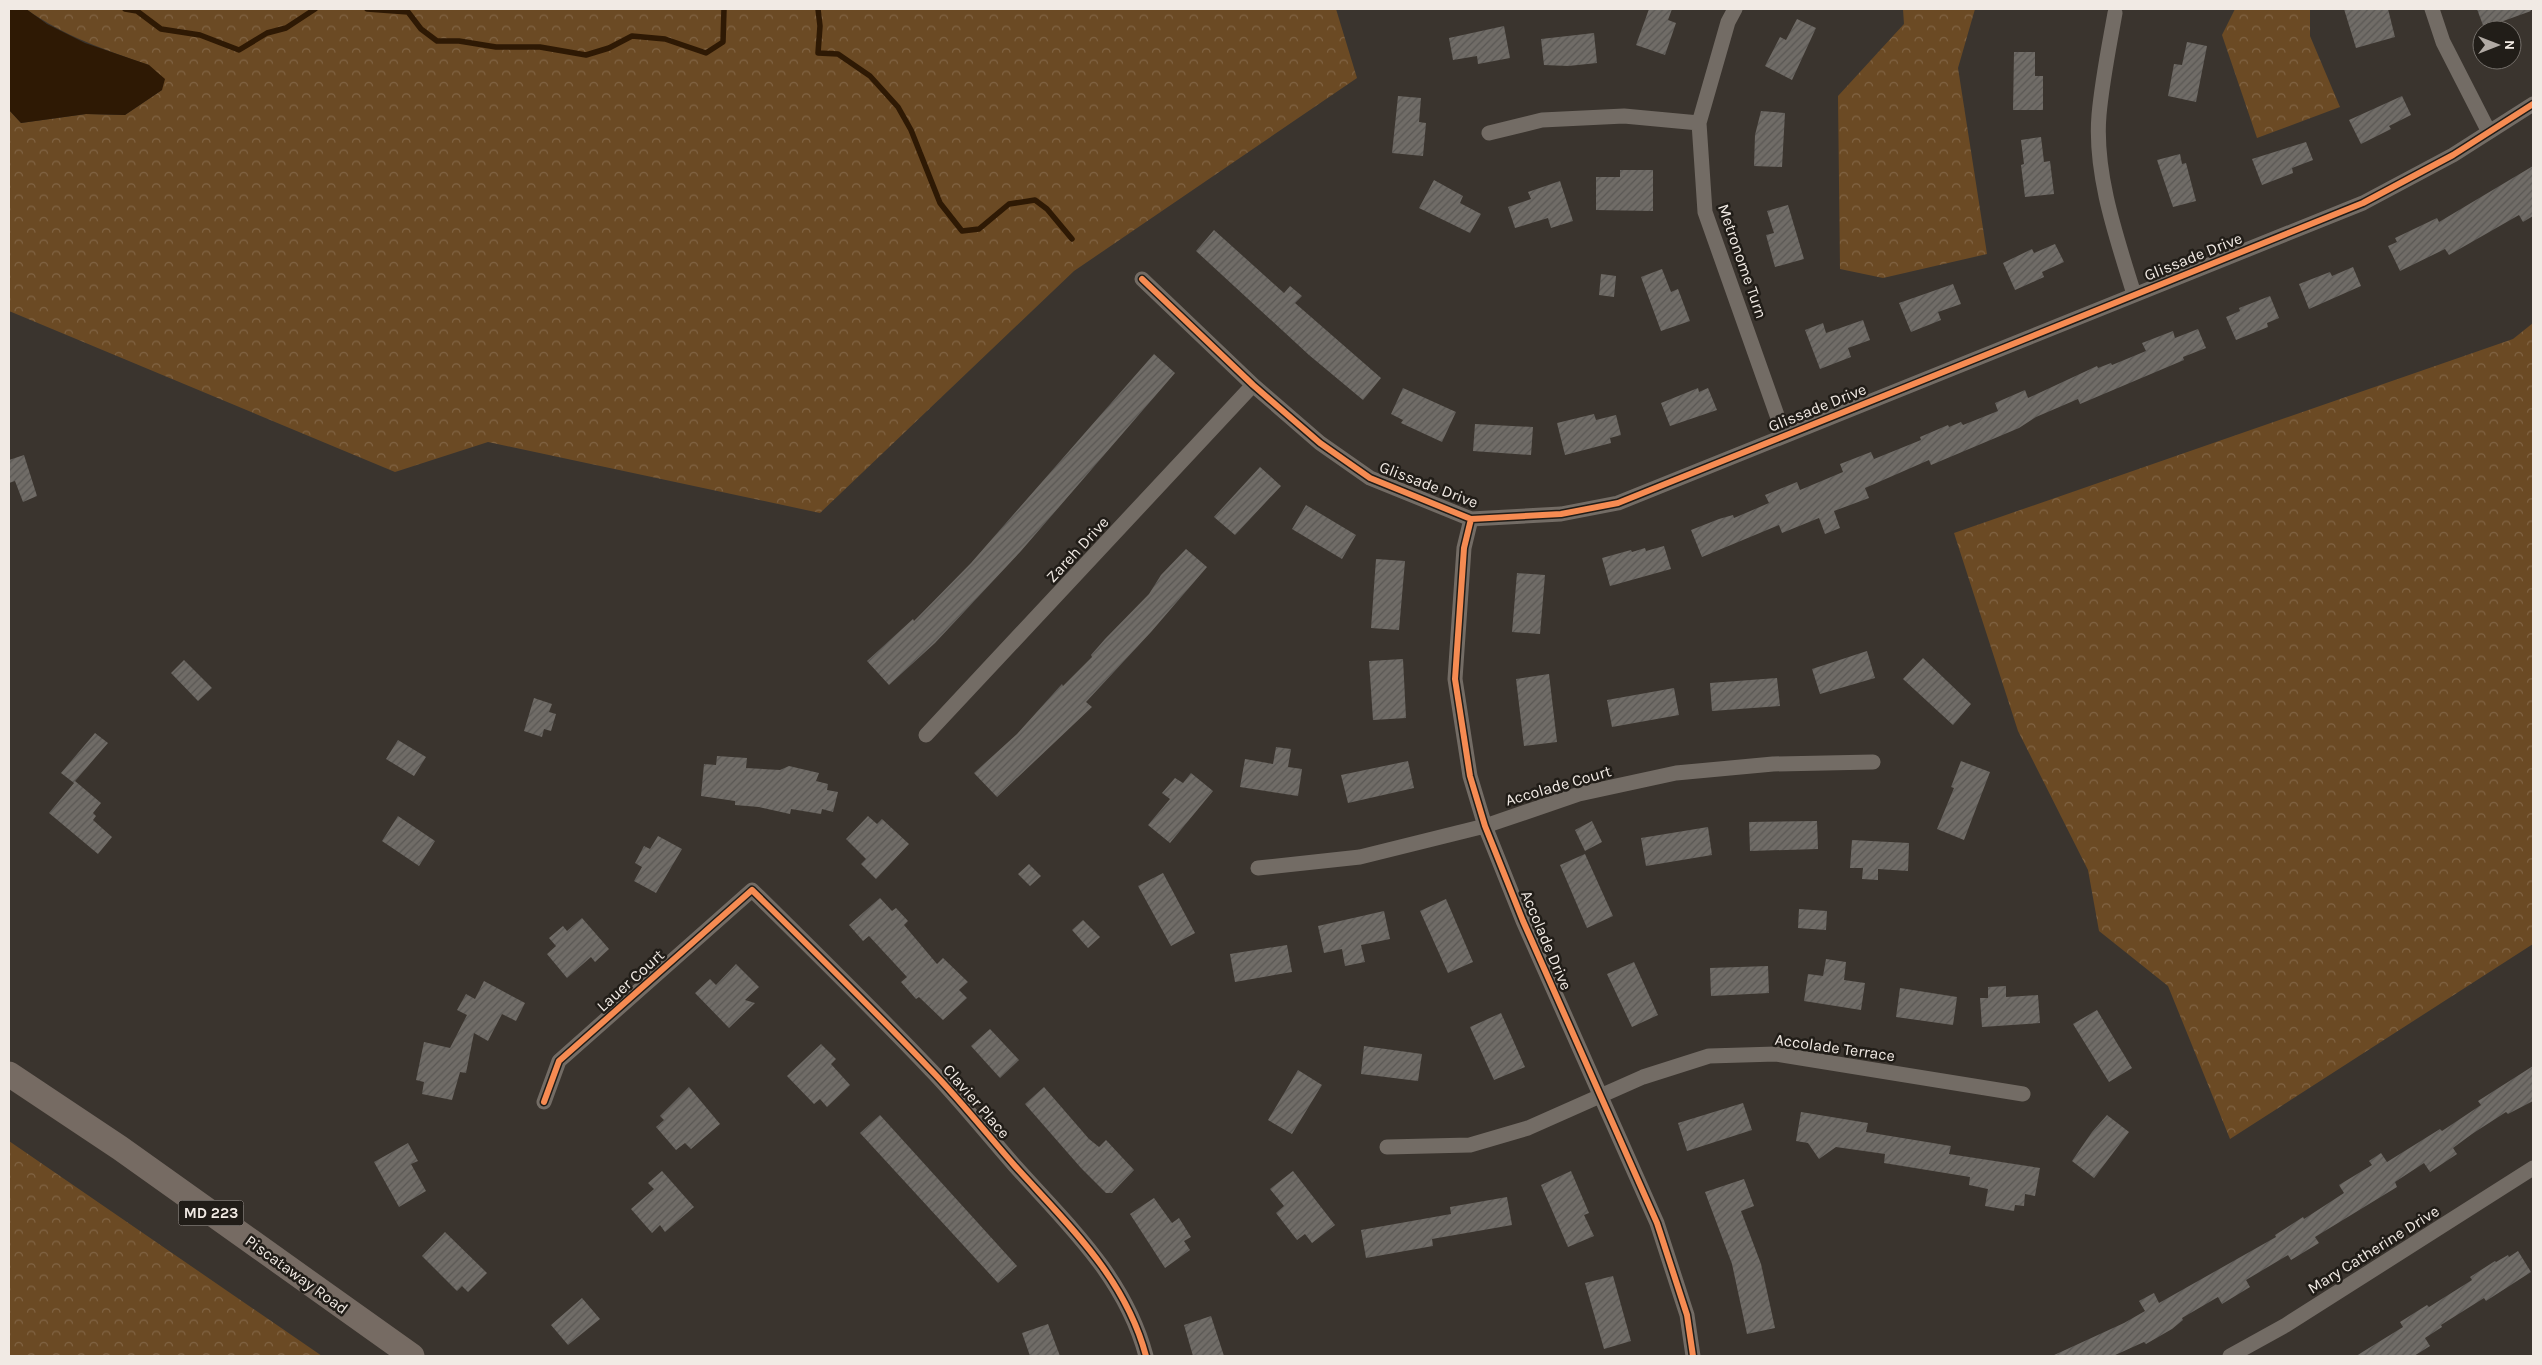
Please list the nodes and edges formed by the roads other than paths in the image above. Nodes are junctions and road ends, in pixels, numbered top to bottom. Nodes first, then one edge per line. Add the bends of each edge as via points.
1 (1735, 9) edge
2 (2432, 9) edge
3 (2114, 13) dead end
4 (2533, 104) edge
5 (1699, 122) junction
6 (1490, 132) dead end
7 (2489, 132) junction
8 (1142, 280) dead end
9 (2134, 294) junction
10 (1253, 385) junction
11 (1784, 435) junction
12 (1471, 519) junction
13 (926, 736) dead end
14 (1873, 762) dead end
15 (1485, 826) junction
16 (1258, 868) dead end
17 (752, 890) joint
18 (9, 1074) edge
19 (2023, 1094) dead end
20 (1600, 1095) junction
21 (544, 1102) dead end
22 (1387, 1147) dead end
23 (2533, 1168) edge
24 (412, 1356) edge
25 (1146, 1356) edge
26 (1693, 1356) edge
27 (2230, 1356) edge

1 - 5 street, Metronome Turn via 1728,22
2 - 7 street via 2443,42
3 - 9 street via 2099,116 2102,169 2110,215
4 - 7 street, Glissade Drive
5 - 6 street via 1624,116 1542,120
5 - 11 street, Metronome Turn via 1705,212
7 - 9 street, Glissade Drive via 2453,155 2363,202
8 - 10 street, Glissade Drive
9 - 11 street, Glissade Drive
10 - 12 street, Glissade Drive via 1320,443 1370,478
10 - 13 street, Zareh Drive
11 - 12 street, Glissade Drive via 1618,503 1561,514
12 - 15 street, Accolade Drive via 1464,548 1455,679 1470,776
14 - 15 street, Accolade Court via 1773,764 1676,773 1579,794
15 - 16 street, Accolade Court via 1360,857
15 - 20 street, Accolade Drive
17 - 21 street, Lauer Court via 559,1061
17 - 25 street, Clavier Place via 931,1070 1082,1240 1109,1273 1123,1297 1139,1328
18 - 24 main road, Piscataway Road / MD 223 via 120,1148
19 - 20 street, Accolade Terrace via 1776,1054 1709,1056
20 - 22 street, Accolade Terrace via 1528,1128 1470,1145
20 - 26 street, Accolade Drive via 1657,1222 1687,1315
23 - 27 street, Mary Catherine Drive via 2286,1325

